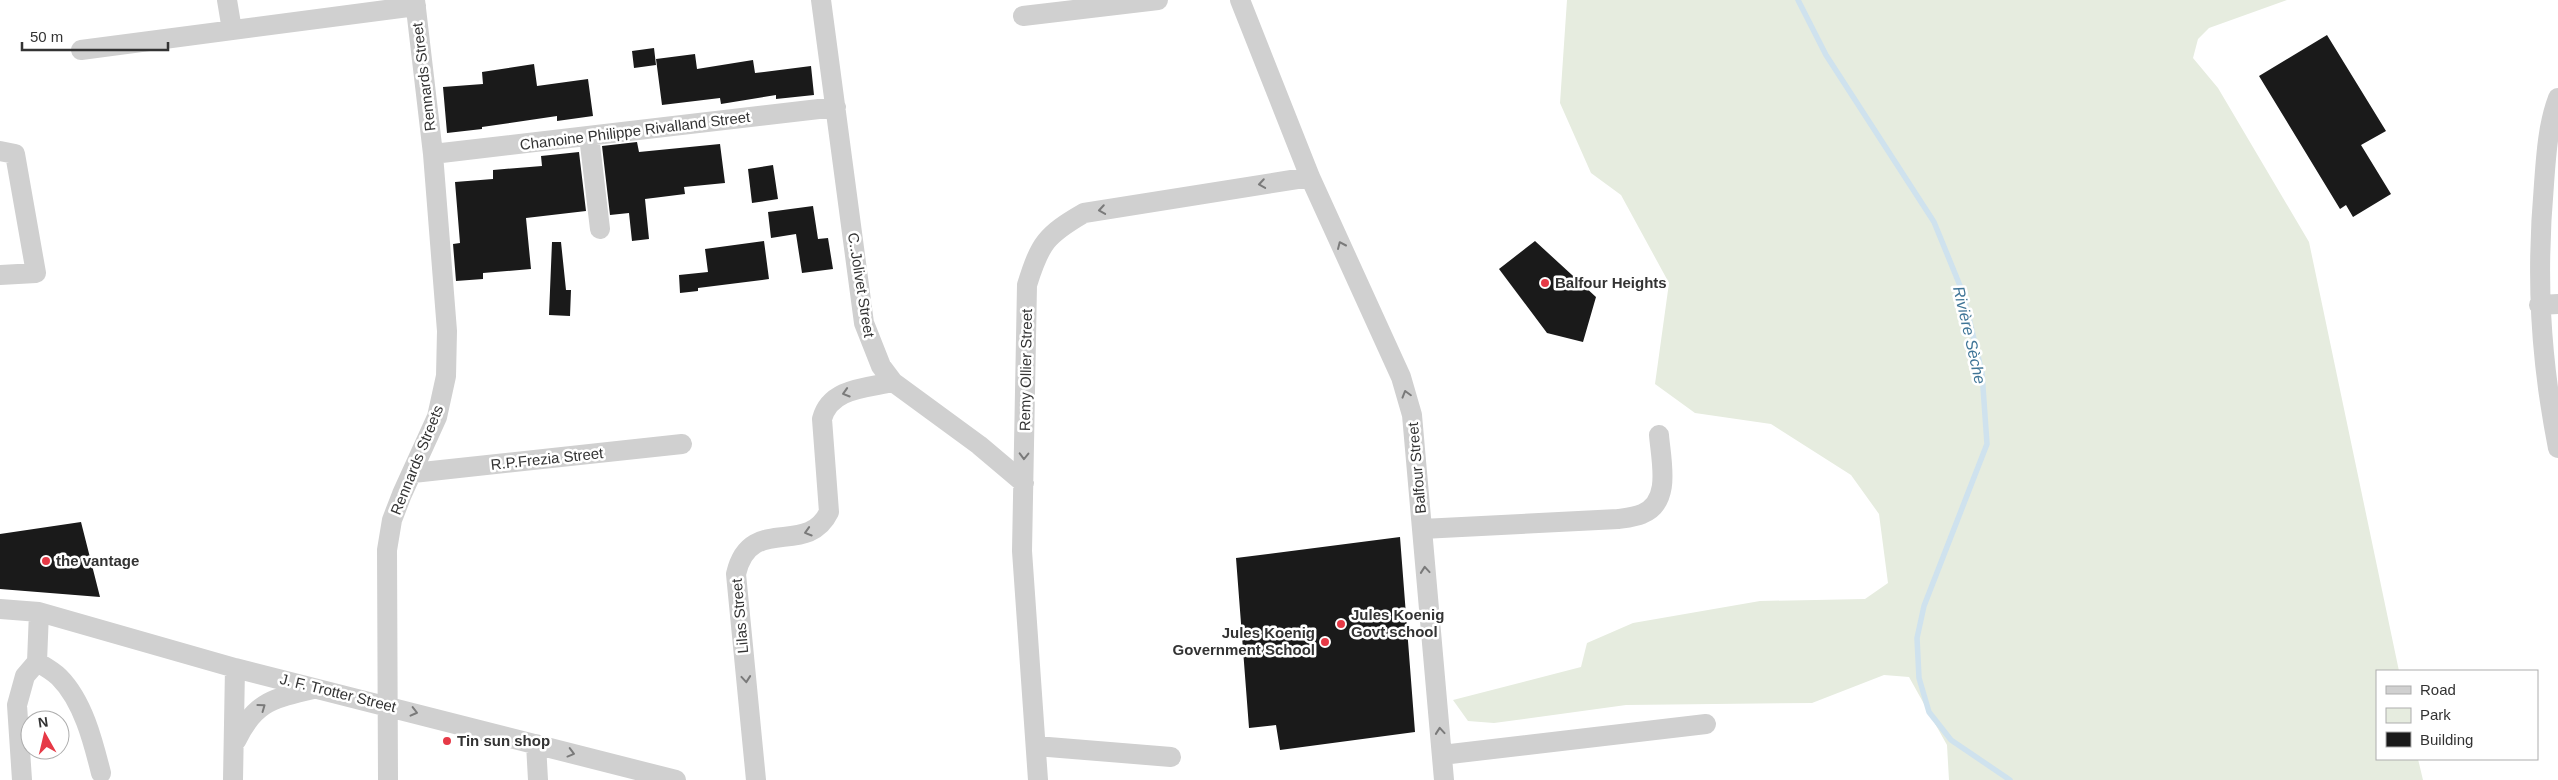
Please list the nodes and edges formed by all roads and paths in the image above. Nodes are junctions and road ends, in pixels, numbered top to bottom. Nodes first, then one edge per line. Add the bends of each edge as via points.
1 (227, 0) edge
2 (821, 0) edge
3 (1158, 0) edge
4 (1240, 0) edge
5 (416, 3) edge
6 (1023, 16) dead end
7 (232, 30) junction
8 (81, 50) dead end
9 (2558, 98) edge
10 (836, 107) junction
11 (589, 136) junction
12 (0, 151) edge
13 (433, 154) junction
14 (1310, 177) junction
15 (600, 228) dead end
16 (0, 275) edge
17 (2548, 305) edge
18 (893, 382) junction
19 (1659, 435) dead end
20 (682, 444) dead end
21 (2558, 448) edge
22 (413, 473) junction
23 (1024, 483) junction
24 (1422, 529) junction
25 (0, 609) edge
26 (39, 612) junction
27 (37, 662) junction
28 (235, 668) junction
29 (315, 688) junction
30 (388, 706) junction
31 (1706, 724) dead end
32 (536, 744) junction
33 (234, 745) junction
34 (1036, 746) junction
35 (1442, 755) junction
36 (1171, 757) dead end
37 (101, 773) dead end
38 (22, 780) edge
39 (233, 780) edge
40 (388, 780) edge
41 (538, 780) edge
42 (676, 780) edge
43 (756, 780) edge
44 (1038, 780) edge
45 (1444, 780) edge

1 - 7 street
2 - 10 street, C..Jolivet Street
3 - 6 street
4 - 14 street, Balfour Street
5 - 7 street
5 - 13 street, Rennards Street
7 - 8 street
9 - 17 street via 2546,156 2539,238
10 - 11 street, Chanoine Philippe Rivalland Street
10 - 18 street, C..Jolivet Street via 864,323 881,366
11 - 13 street, Chanoine Philippe Rivalland Street
11 - 15 street
12 - 16 street via 16,154 36,273
13 - 22 street, Rennards Streets via 447,331 446,376 437,417
14 -> 23 street, Remy Ollier Street via 1084,213 1056,230 1036,255 1027,285
24 -> 14 street, Balfour Street via 1412,415 1401,377
17 - 21 street via 2546,388
18 - 23 street, C..Jolivet Street via 979,445
18 -> 43 street, Lilas Street via 842,394 824,409 829,512 824,523 804,534 758,541 739,560 736,574
19 - 24 street via 1662,487 1657,503 1642,514 1618,519
20 - 22 street, R.P.Frezia Street
22 - 30 street, Rennards Streets via 392,520 387,550
23 - 34 street, Remy Ollier Street via 1022,551
35 -> 24 street, Balfour Street
25 - 26 street, J. F. Trotter Street
26 - 27 street
26 - 28 street, J. F. Trotter Street
27 - 37 street via 58,676 74,696 94,745
27 - 38 street via 25,676 17,705
28 - 29 street, J. F. Trotter Street
28 - 33 street
29 - 30 street, J. F. Trotter Street
33 -> 29 street via 246,721 264,704
30 -> 32 street, J. F. Trotter Street
30 - 40 street, Rennards Streets
31 - 35 street
32 - 41 street
32 -> 42 street, J. F. Trotter Street
33 - 39 street
34 - 36 street
34 - 44 street, Remy Ollier Street
35 - 45 street, Balfour Street

